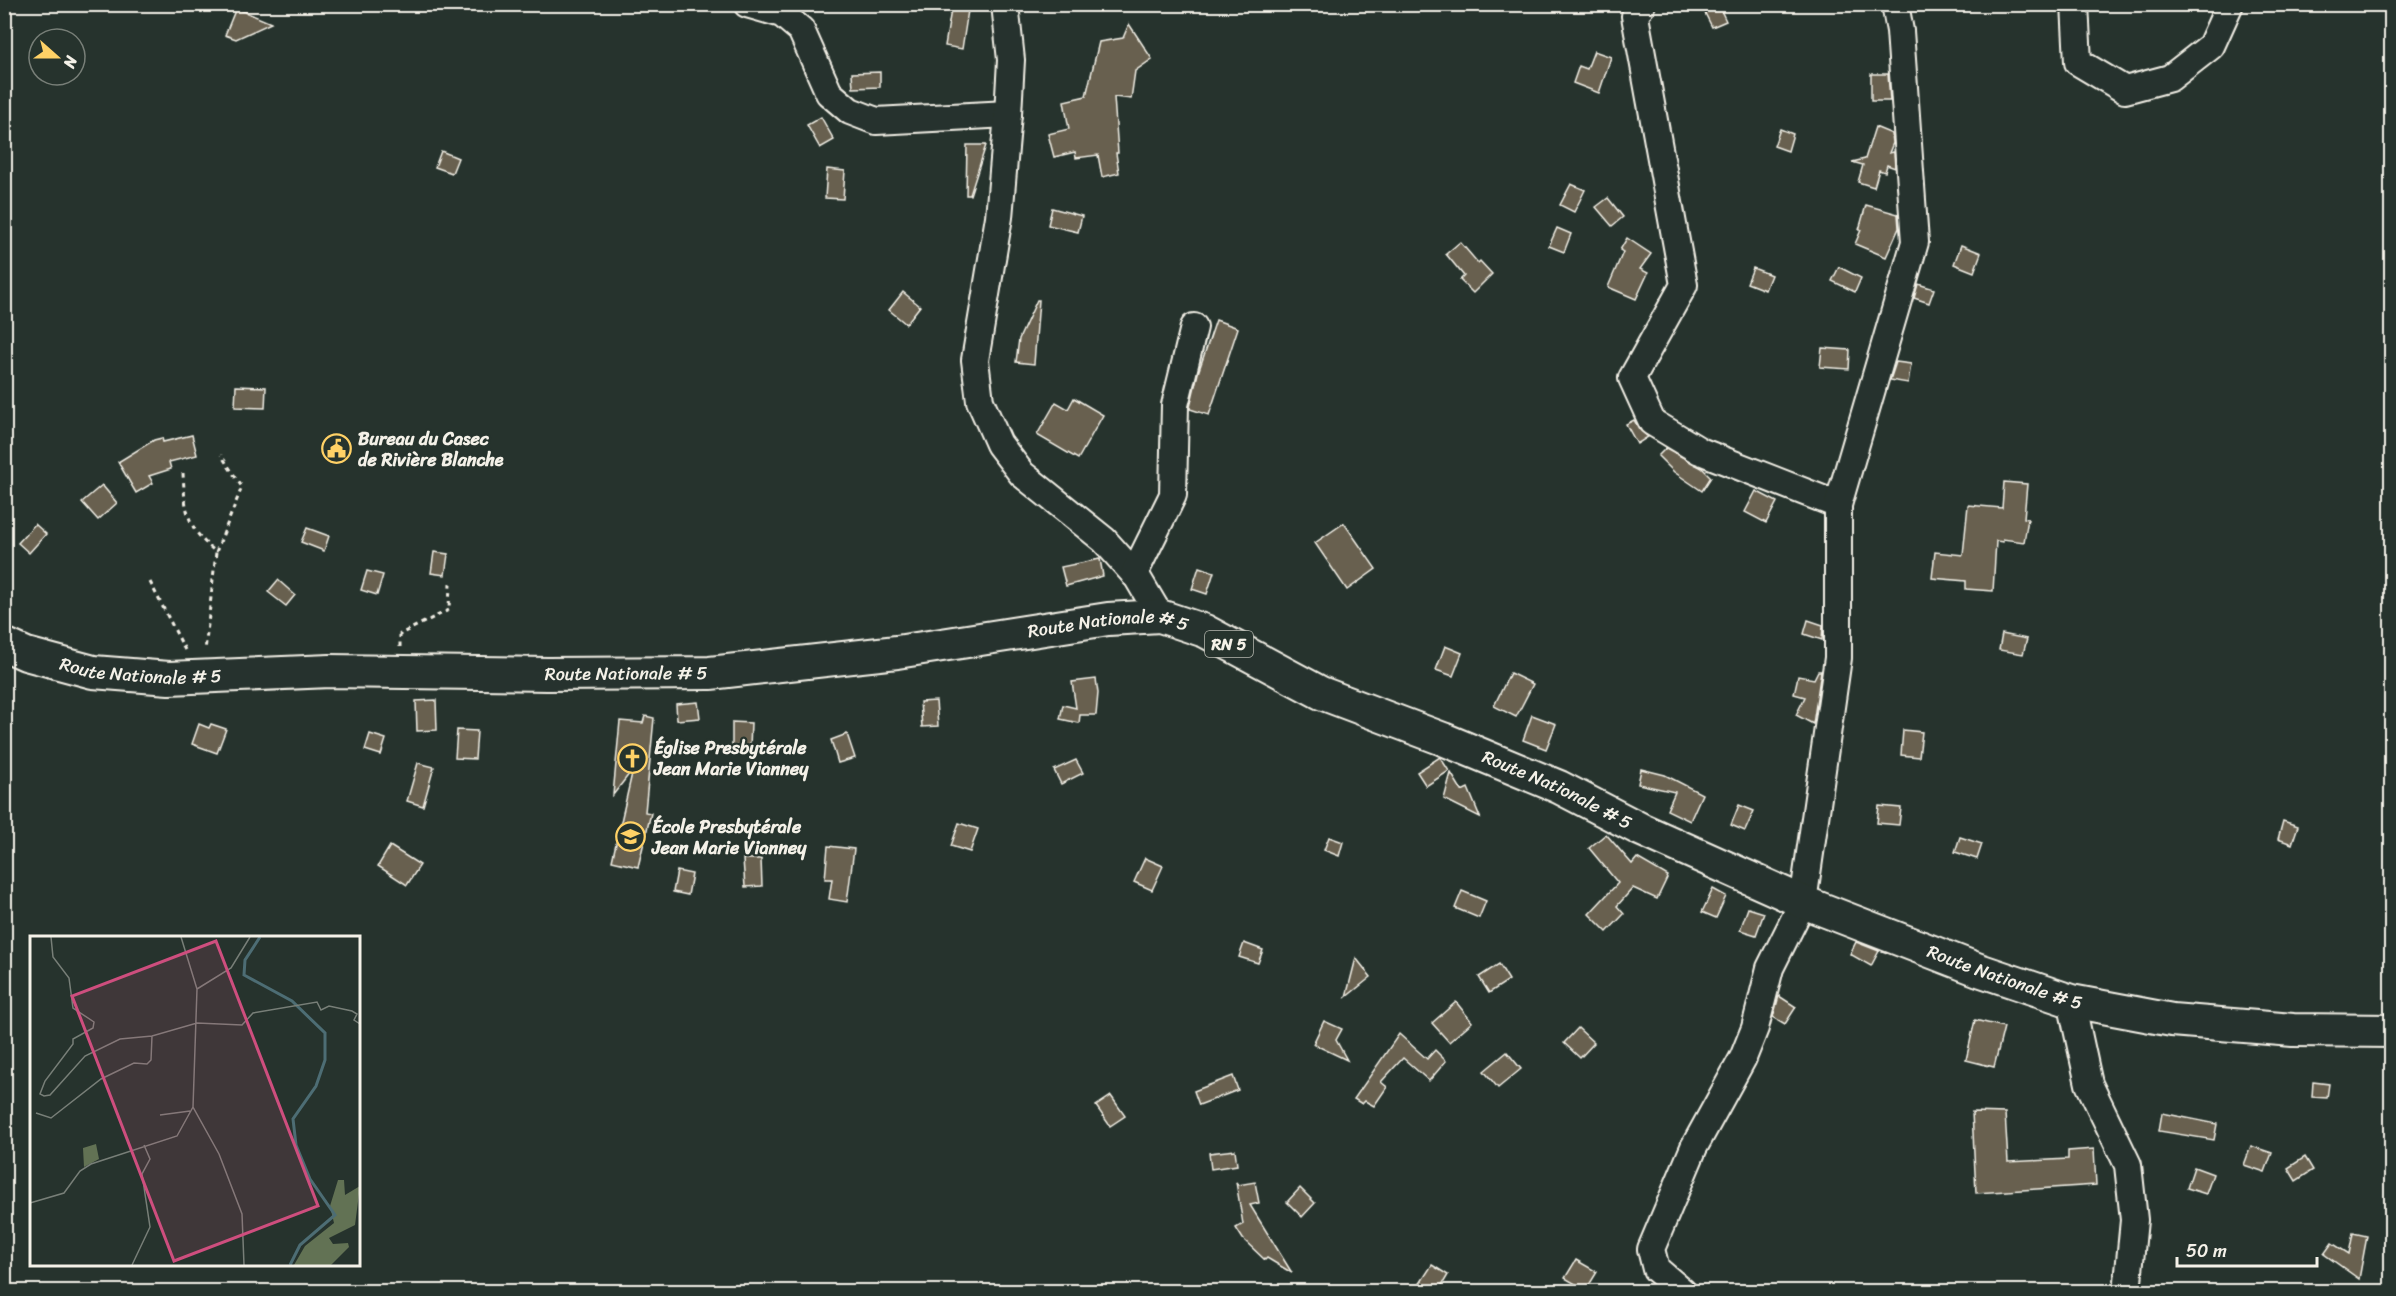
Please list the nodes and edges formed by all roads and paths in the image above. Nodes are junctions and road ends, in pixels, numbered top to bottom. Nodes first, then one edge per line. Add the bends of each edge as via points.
1 (747, 4) edge
2 (1005, 4) edge
3 (1642, 4) edge
4 (1895, 4) edge
5 (2075, 4) edge
6 (2230, 4) edge
7 (1008, 114) junction
8 (1194, 327) dead end
9 (221, 455) dead end
10 (183, 473) dead end
11 (1838, 505) junction
12 (216, 552) junction
13 (1134, 574) junction
14 (150, 582) dead end
15 (450, 583) dead end
16 (1160, 616) junction
17 (4, 645) edge
18 (398, 672) junction
19 (200, 677) junction
20 (1803, 902) junction
21 (2072, 1001) junction
22 (2391, 1031) edge
23 (1683, 1292) edge
24 (2127, 1292) edge

1 - 7 street via 782,14 801,30 829,93 850,111 876,121
2 - 7 street via 1011,60
3 - 11 street via 1635,16 1684,285 1632,378 1652,422 1700,451
4 - 11 street via 1915,242
5 - 6 street via 2078,62 2125,90 2170,78 2211,46
7 - 13 street via 999,217 975,360 980,401 999,444 1022,474 1104,540
8 - 13 street via 1174,405 1173,495
9 - 12 path via 242,487
10 - 12 path via 186,511 201,540
11 - 20 street via 1838,658
12 - 19 path
13 - 16 street
14 - 19 path
15 - 18 path via 449,610 400,634
16 - 18 main road, Route Nationale # 5 / RN 5 via 710,673
16 - 20 main road, Route Nationale # 5 / RN 5 via 1205,631 1321,693 1558,788
17 - 19 main road, Route Nationale # 5 / RN 5 via 93,672
18 - 19 main road, Route Nationale # 5 / RN 5
20 - 21 main road, Route Nationale # 5 / RN 5 via 1979,970
20 - 23 street via 1770,968 1743,1058 1694,1147 1651,1249 1656,1269
21 - 22 main road, Route Nationale # 5 / RN 5 via 2172,1020 2293,1030
21 - 24 street via 2090,1084 2128,1165 2134,1220

